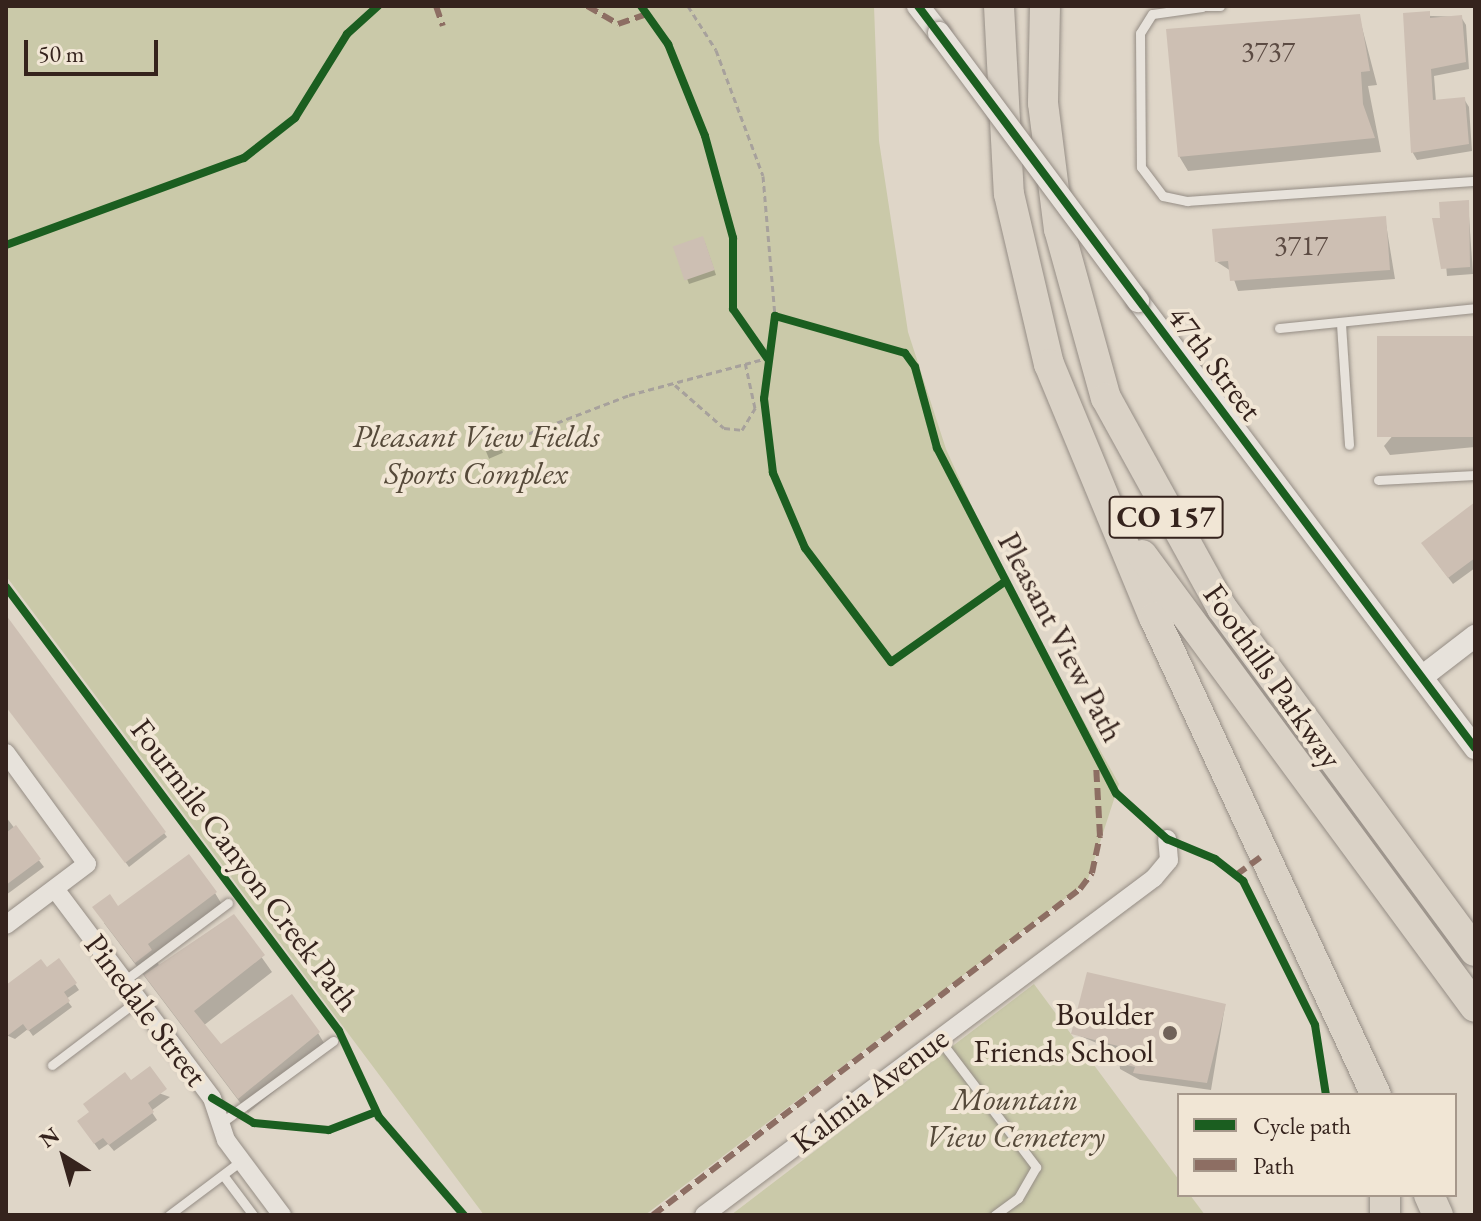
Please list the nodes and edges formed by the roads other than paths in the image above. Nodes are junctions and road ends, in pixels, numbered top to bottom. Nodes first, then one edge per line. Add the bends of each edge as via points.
1 (918, 6) edge
2 (999, 6) edge
3 (1045, 6) edge
4 (1220, 6) edge
5 (1202, 7) edge
6 (1475, 181) edge
7 (1475, 308) edge
8 (1341, 324) junction
9 (1279, 328) dead end
10 (1349, 445) dead end
11 (1093, 475) junction
12 (1475, 475) edge
13 (1378, 480) dead end
14 (1475, 636) edge
15 (1423, 676) junction
16 (1475, 748) edge
17 (6, 753) edge
18 (1167, 839) dead end
19 (55, 889) junction
20 (228, 903) dead end
21 (6, 925) edge
22 (1475, 951) edge
23 (124, 981) junction
24 (138, 1000) junction
25 (1475, 1007) edge
26 (938, 1038) junction
27 (333, 1041) dead end
28 (52, 1065) dead end
29 (1372, 1091) edge
30 (221, 1123) junction
31 (241, 1161) junction
32 (223, 1175) junction
33 (169, 1215) edge
34 (253, 1215) edge
35 (282, 1215) edge
36 (704, 1215) edge
37 (995, 1215) edge

1 - 15 street, 47th Street, bridge
2 - 11 highway via 1018,249 1049,364
3 - 22 highway, Foothills Parkway / CO 157 via 1043,103 1059,229 1118,422 1222,608
4 - 5 lane
5 - 6 lane via 1152,14 1140,33 1141,167 1163,196 1187,201
7 - 8 lane
8 - 9 lane
8 - 10 lane
11 - 25 highway, Foothills Parkway / CO 157 via 1171,598
11 - 29 highway
12 - 13 lane
14 - 15 street
15 - 16 street, 47th Street
17 - 19 street via 87,864
18 - 26 street, Kalmia Avenue via 1169,860 1154,878
19 - 21 street
19 - 23 street, Pinedale Street
20 - 23 lane
23 - 24 street, Pinedale Street
24 - 28 lane
24 - 30 street, Pinedale Street via 212,1098
26 - 36 street, Kalmia Avenue
26 - 37 lane via 1036,1167 1018,1198
27 - 30 lane
30 - 31 street, Pinedale Street
31 - 32 lane
31 - 35 street, Pinedale Street
32 - 33 lane
32 - 34 lane

